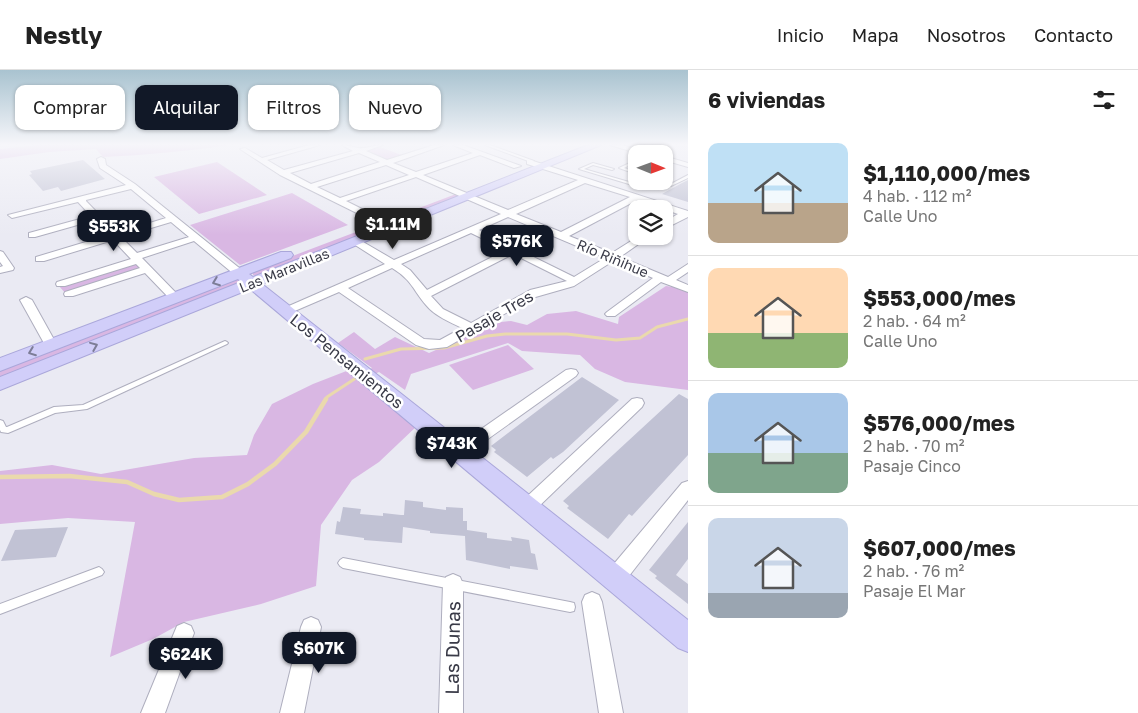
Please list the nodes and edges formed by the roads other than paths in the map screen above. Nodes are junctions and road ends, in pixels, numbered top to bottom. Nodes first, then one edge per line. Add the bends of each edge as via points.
1 (116, 175) edge
2 (287, 175) edge
3 (348, 175) edge
4 (416, 175) joint
5 (498, 175) edge
6 (509, 175) edge
7 (567, 175) edge
8 (601, 175) edge
9 (688, 176) edge
10 (584, 180) junction
11 (628, 184) edge
12 (673, 184) edge
13 (132, 186) junction
14 (310, 187) junction
15 (454, 190) junction
16 (468, 196) junction
17 (637, 198) junction
18 (82, 200) junction
19 (339, 201) junction
20 (509, 214) junction
21 (686, 214) edge
22 (12, 216) dead end
23 (96, 217) junction
24 (172, 219) junction
25 (377, 220) junction
26 (673, 221) edge
27 (470, 229) junction
28 (32, 235) dead end
29 (116, 236) junction
30 (562, 236) junction
31 (195, 238) junction
32 (356, 241) junction
33 (631, 245) edge
34 (512, 251) junction
35 (0, 254) edge
36 (610, 257) junction
37 (136, 258) junction
38 (40, 259) dead end
39 (394, 264) junction
40 (688, 267) edge
41 (4, 269) edge
42 (147, 269) junction
43 (245, 278) junction
44 (662, 279) junction
45 (575, 281) junction
46 (61, 284) dead end
47 (341, 288) junction
48 (688, 289) edge
49 (69, 294) dead end
50 (425, 296) junction
51 (175, 298) junction
52 (26, 300) dead end
53 (286, 311) junction
54 (611, 314) dead end
55 (472, 329) junction
56 (225, 343) dead end
57 (51, 345) junction
58 (0, 365) edge
59 (571, 373) dead end
60 (0, 384) edge
61 (638, 403) dead end
62 (0, 423) edge
63 (459, 452) junction
64 (688, 488) edge
65 (528, 507) junction
66 (343, 562) dead end
67 (99, 572) dead end
68 (615, 578) junction
69 (453, 584) junction
70 (592, 602) dead end
71 (570, 607) dead end
72 (0, 609) edge
73 (311, 627) dead end
74 (184, 633) dead end
75 (688, 638) edge
76 (153, 713) edge
77 (292, 713) edge
78 (451, 713) edge
79 (612, 713) edge

1 - 13 street, Los Pensamientos
2 - 14 street
3 - 14 street
4 - 15 street, Río Riñihue
4 - 19 street
5 - 15 street, Las Maravillas
6 - 16 street, Las Maravillas
7 - 10 street
8 - 11 lane
9 - 12 lane
10 - 17 street
10 - 20 street
13 - 18 street
13 - 24 street, Los Pensamientos
14 - 19 street
15 - 16 street, Río Riñihue
15 - 25 street, Las Maravillas
16 - 20 street, Río Riñihue
16 - 32 street, Las Maravillas
17 - 21 street
17 - 30 street
18 - 22 street
18 - 23 street
19 - 25 street
20 - 27 street
20 - 30 street, Río Riñihue
21 - 26 street
23 - 28 street
23 - 29 street
24 - 29 street
24 - 31 street, Los Pensamientos
25 - 43 street, Las Maravillas
27 - 34 street
27 - 39 street
29 - 37 street
29 - 38 street
30 - 36 street, Río Riñihue
31 - 37 street
31 - 43 street, Los Pensamientos
32 - 39 street
32 - 43 street, Las Maravillas
33 - 36 street, Pasaje Tres
34 - 45 street
34 - 50 street
35 - 41 street
36 - 44 street, Río Riñihue
36 - 45 street, Pasaje Tres
37 - 42 street
37 - 46 street
39 - 47 street
39 - 50 street via 413,278
40 - 44 street via 670,280
42 - 49 street
42 - 51 street
43 -> 51 street, Las Maravillas
43 - 53 street, Los Pensamientos
60 -> 43 street, Las Maravillas
44 - 48 street, Río Riñihue
44 - 54 street
45 - 55 street, Pasaje Tres via 562,288 530,293
47 - 53 street
47 - 55 street, Pasaje Tres via 429,345 443,344
50 - 55 street via 439,311
51 - 57 street, Las Maravillas
52 - 57 street
53 - 63 street, Los Pensamientos
56 - 62 lane via 84,407 54,410 8,430 4,430
57 -> 58 street, Las Maravillas
59 - 63 street
61 - 65 street
63 - 65 street, Los Pensamientos
64 - 68 street
65 - 68 street, Los Pensamientos
66 - 69 lane
67 - 72 lane
68 - 75 street, Los Pensamientos
69 - 71 lane
69 - 78 street, Las Dunas
70 - 79 street
73 - 77 street
74 - 76 street

